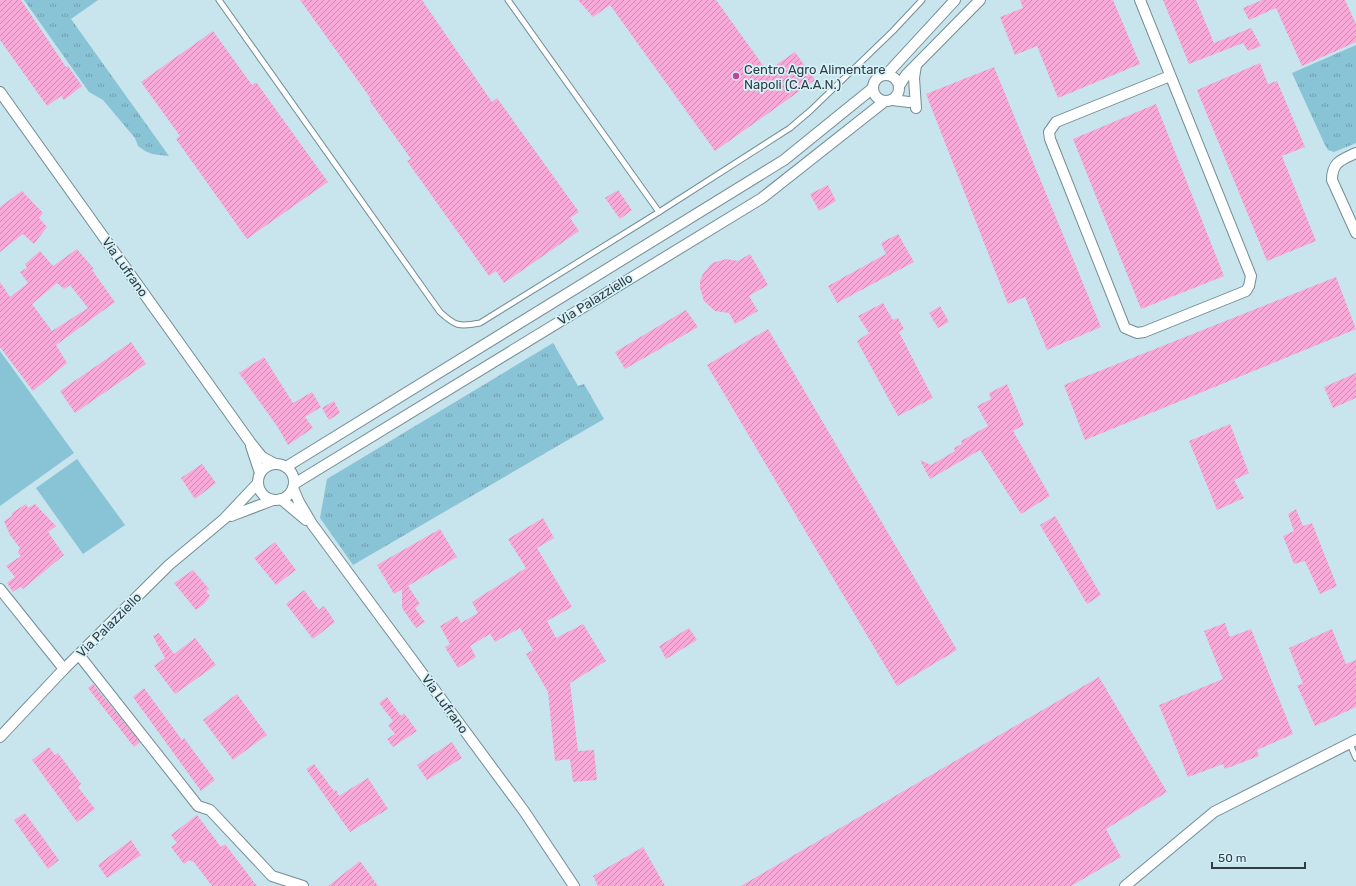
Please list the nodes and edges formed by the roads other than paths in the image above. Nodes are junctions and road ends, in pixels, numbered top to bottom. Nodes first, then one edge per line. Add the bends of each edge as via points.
1 (219, 0) edge
2 (508, 0) edge
3 (922, 0) edge
4 (956, 0) edge
5 (980, 0) edge
6 (1140, 0) edge
7 (916, 65) junction
8 (886, 74) junction
9 (1170, 76) junction
10 (873, 88) junction
11 (0, 92) edge
12 (894, 95) junction
13 (916, 108) dead end
14 (1356, 153) edge
15 (660, 212) junction
16 (1356, 233) edge
17 (250, 442) junction
18 (275, 464) junction
19 (286, 467) junction
20 (259, 478) junction
21 (294, 486) junction
22 (277, 500) junction
23 (224, 519) junction
24 (312, 524) junction
25 (0, 589) edge
26 (79, 655) junction
27 (64, 670) junction
28 (0, 737) edge
29 (1353, 742) edge
30 (1356, 758) edge
31 (303, 886) edge
32 (574, 886) edge
33 (1125, 886) edge

1 - 15 lane via 440,312 452,323 463,326 480,323
2 - 15 lane
3 - 15 lane via 816,106 790,128
4 - 8 street
5 - 7 street, Via Palazziello
6 - 9 street
7 - 12 street, Via Palazziello via 906,75
7 - 13 street
8 - 10 street via 878,77
8 - 12 street via 895,78
9 - 9 street via 1251,276 1251,282 1246,291 1137,333 1125,328 1049,132 1056,122
10 - 12 street via 877,97
10 - 19 street, Via Palazziello via 784,160
11 - 17 street, Via Lufrano
12 - 21 street, Via Palazziello via 762,198
14 - 16 street via 1337,162 1332,171 1332,180
17 - 18 street via 262,457
17 - 20 street
18 - 19 street
18 - 20 street via 264,468
19 - 21 street via 292,474
20 - 22 street via 263,494
20 - 23 street, Via Palazziello
21 - 22 street via 291,493
21 - 24 street, Via Lufrano via 299,502
22 - 23 street, Via Palazziello
22 - 24 street, Via Lufrano
23 - 26 street, Via Palazziello via 169,566
24 - 32 street, Via Lufrano via 520,805
25 - 27 street
26 - 27 street, Via Palazziello
26 - 31 street via 198,806 210,810 272,876
27 - 28 street, Via Palazziello
29 - 30 lane
29 - 33 street via 1214,812

